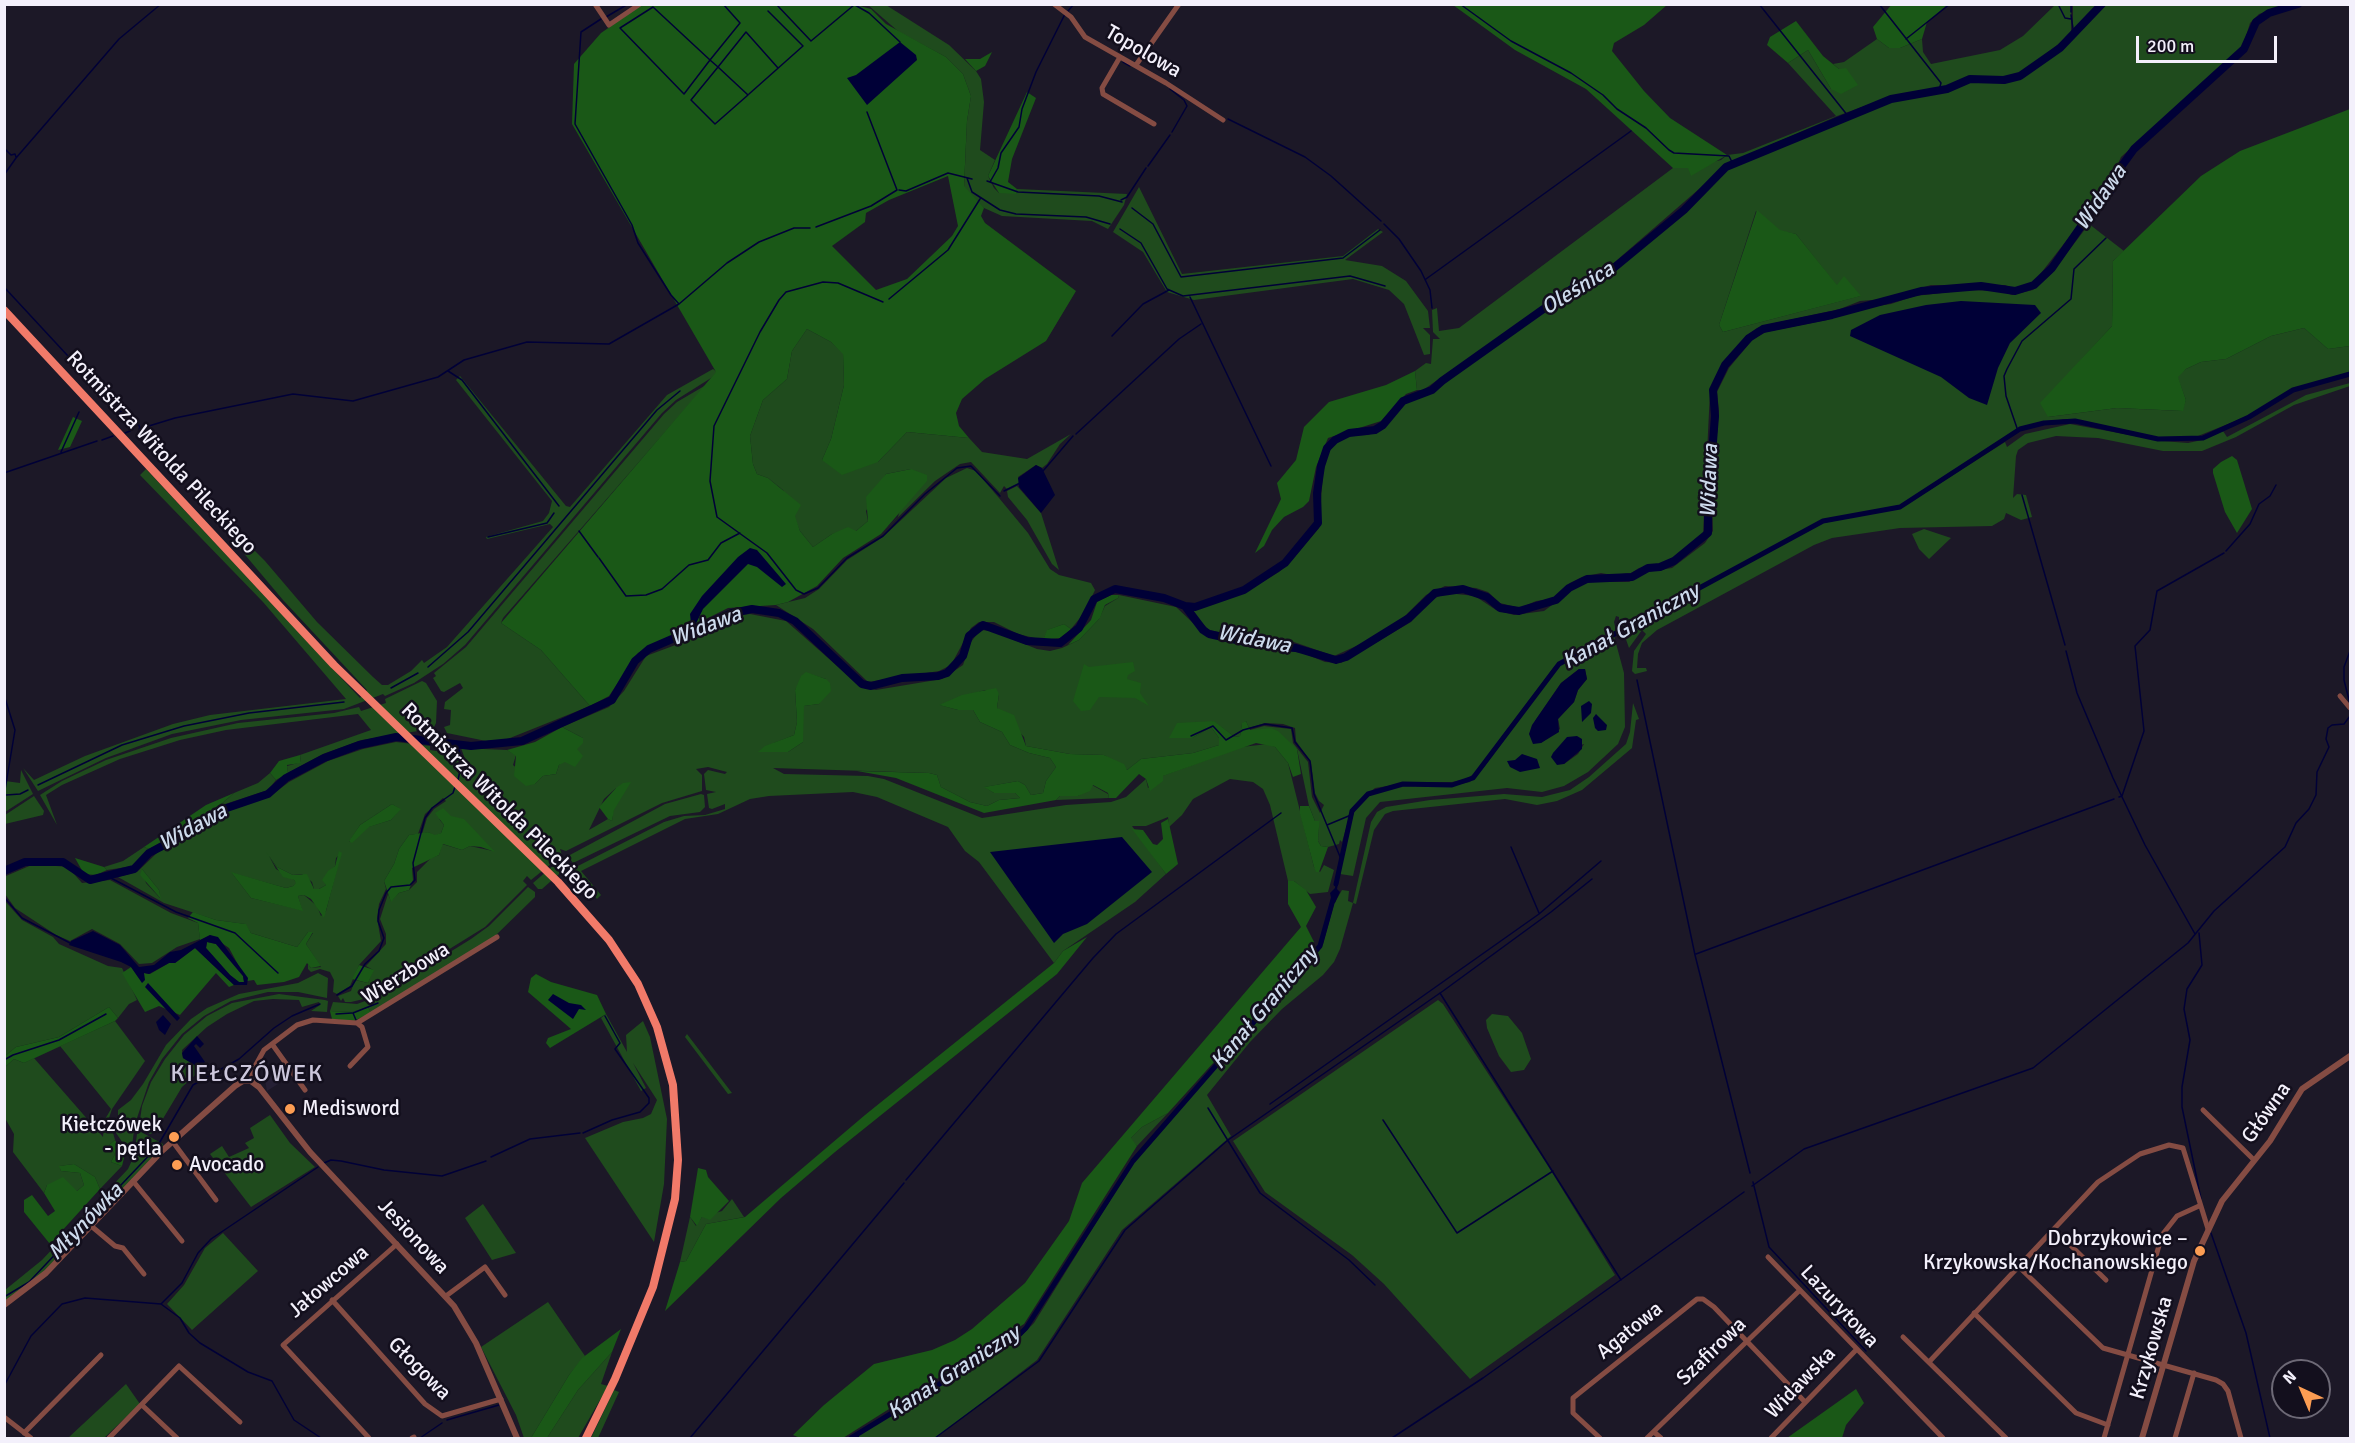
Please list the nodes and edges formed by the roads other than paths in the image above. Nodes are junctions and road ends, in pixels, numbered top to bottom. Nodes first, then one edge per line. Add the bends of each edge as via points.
1 (595, 4) edge
2 (640, 4) edge
3 (1054, 4) edge
4 (1179, 4) edge
5 (1120, 57) junction
6 (1136, 65) junction
7 (1222, 120) dead end
8 (1154, 124) dead end
9 (4, 310) edge
10 (2340, 696) dead end
11 (2350, 708) edge
12 (497, 937) dead end
13 (357, 1023) junction
14 (272, 1044) junction
15 (2350, 1056) edge
16 (350, 1066) dead end
17 (251, 1081) junction
18 (305, 1090) dead end
19 (2204, 1110) dead end
20 (173, 1142) junction
21 (2254, 1160) junction
22 (133, 1180) junction
23 (216, 1200) dead end
24 (2222, 1201) joint
25 (2199, 1206) junction
26 (90, 1225) junction
27 (2054, 1229) junction
28 (2208, 1229) junction
29 (182, 1241) dead end
30 (398, 1244) junction
31 (1768, 1257) dead end
32 (2018, 1266) junction
33 (144, 1274) dead end
34 (2106, 1280) dead end
35 (1800, 1290) junction
36 (505, 1295) dead end
37 (446, 1296) junction
38 (332, 1300) junction
39 (4, 1305) edge
40 (1974, 1312) junction
41 (1904, 1337) dead end
42 (1747, 1341) junction
43 (1856, 1350) junction
44 (101, 1354) dead end
45 (2128, 1355) junction
46 (1929, 1362) junction
47 (2164, 1365) junction
48 (2194, 1373) junction
49 (501, 1399) junction
50 (1805, 1402) junction
51 (143, 1406) junction
52 (4, 1417) edge
53 (240, 1422) dead end
54 (2108, 1425) junction
55 (1654, 1432) junction
56 (24, 1433) junction
57 (586, 1436) edge
58 (31, 1438) edge
59 (109, 1438) edge
60 (177, 1438) edge
61 (369, 1438) edge
62 (517, 1438) edge
63 (1600, 1438) edge
64 (1647, 1438) edge
65 (1660, 1438) edge
66 (1771, 1438) edge
67 (1943, 1438) edge
68 (2006, 1438) edge
69 (2104, 1438) edge
70 (2142, 1438) edge
71 (2175, 1438) edge
72 (2241, 1438) edge

1 - 2 street via 609,25
3 - 5 street, Topolowa via 1081,34
4 - 6 street
5 - 6 street, Topolowa
5 - 8 street via 1102,94
6 - 7 street, Topolowa
9 - 57 main road, Rotmistrza Witolda Pileckiego via 363,695 558,882 604,934 638,984 674,1085 678,1124 675,1199 653,1287 615,1379
10 - 11 street
12 - 13 street, Wierzbowa
13 - 14 street, Wierzbowa via 303,1022
13 - 16 street via 368,1047
14 - 17 street, Wierzbowa via 259,1058
14 - 18 street
15 - 21 street, Główna via 2302,1089
17 - 20 street via 235,1086
17 - 30 street, Jesionowa via 310,1152
19 - 21 street
20 - 22 street
20 - 23 street
21 - 24 street, Główna
22 - 26 street
22 - 29 street
24 - 28 street, Krzykowska
25 - 27 street via 2183,1148 2156,1147 2119,1165
25 - 28 street
25 - 45 street via 2177,1216 2162,1235
26 - 33 street via 123,1248
26 - 39 street via 46,1273
27 - 32 street
27 - 34 street
28 - 47 street, Krzykowska via 2194,1261
30 - 37 street, Jesionowa
30 - 38 street, Jałowcowa
31 - 35 street, Lazurytowa
32 - 40 street
32 - 45 street via 2094,1343
35 - 42 street, Szafirowa
35 - 43 street, Lazurytowa
36 - 37 street via 485,1267
37 - 49 street, Jesionowa via 472,1334
38 - 49 street, Głogowa via 425,1404 442,1416
38 - 61 street, Jałowcowa via 283,1345
40 - 46 street
40 - 54 street via 2076,1413
41 - 46 street
42 - 50 street
42 - 55 street, Szafirowa
42 - 63 street, Agatowa via 1709,1302 1691,1302 1573,1398 1573,1413
43 - 50 street, Widawska
43 - 67 street, Lazurytowa
44 - 56 street
45 - 47 street
45 - 54 street
46 - 68 street
47 - 48 street
47 - 70 street, Krzykowska
48 - 71 street
48 - 72 street via 2216,1380 2228,1391
49 - 62 street, Jesionowa
50 - 66 street, Widawska
51 - 53 street via 178,1366
51 - 59 street
51 - 60 street
52 - 56 street
54 - 69 street
55 - 64 street, Szafirowa
55 - 65 street
56 - 58 street

